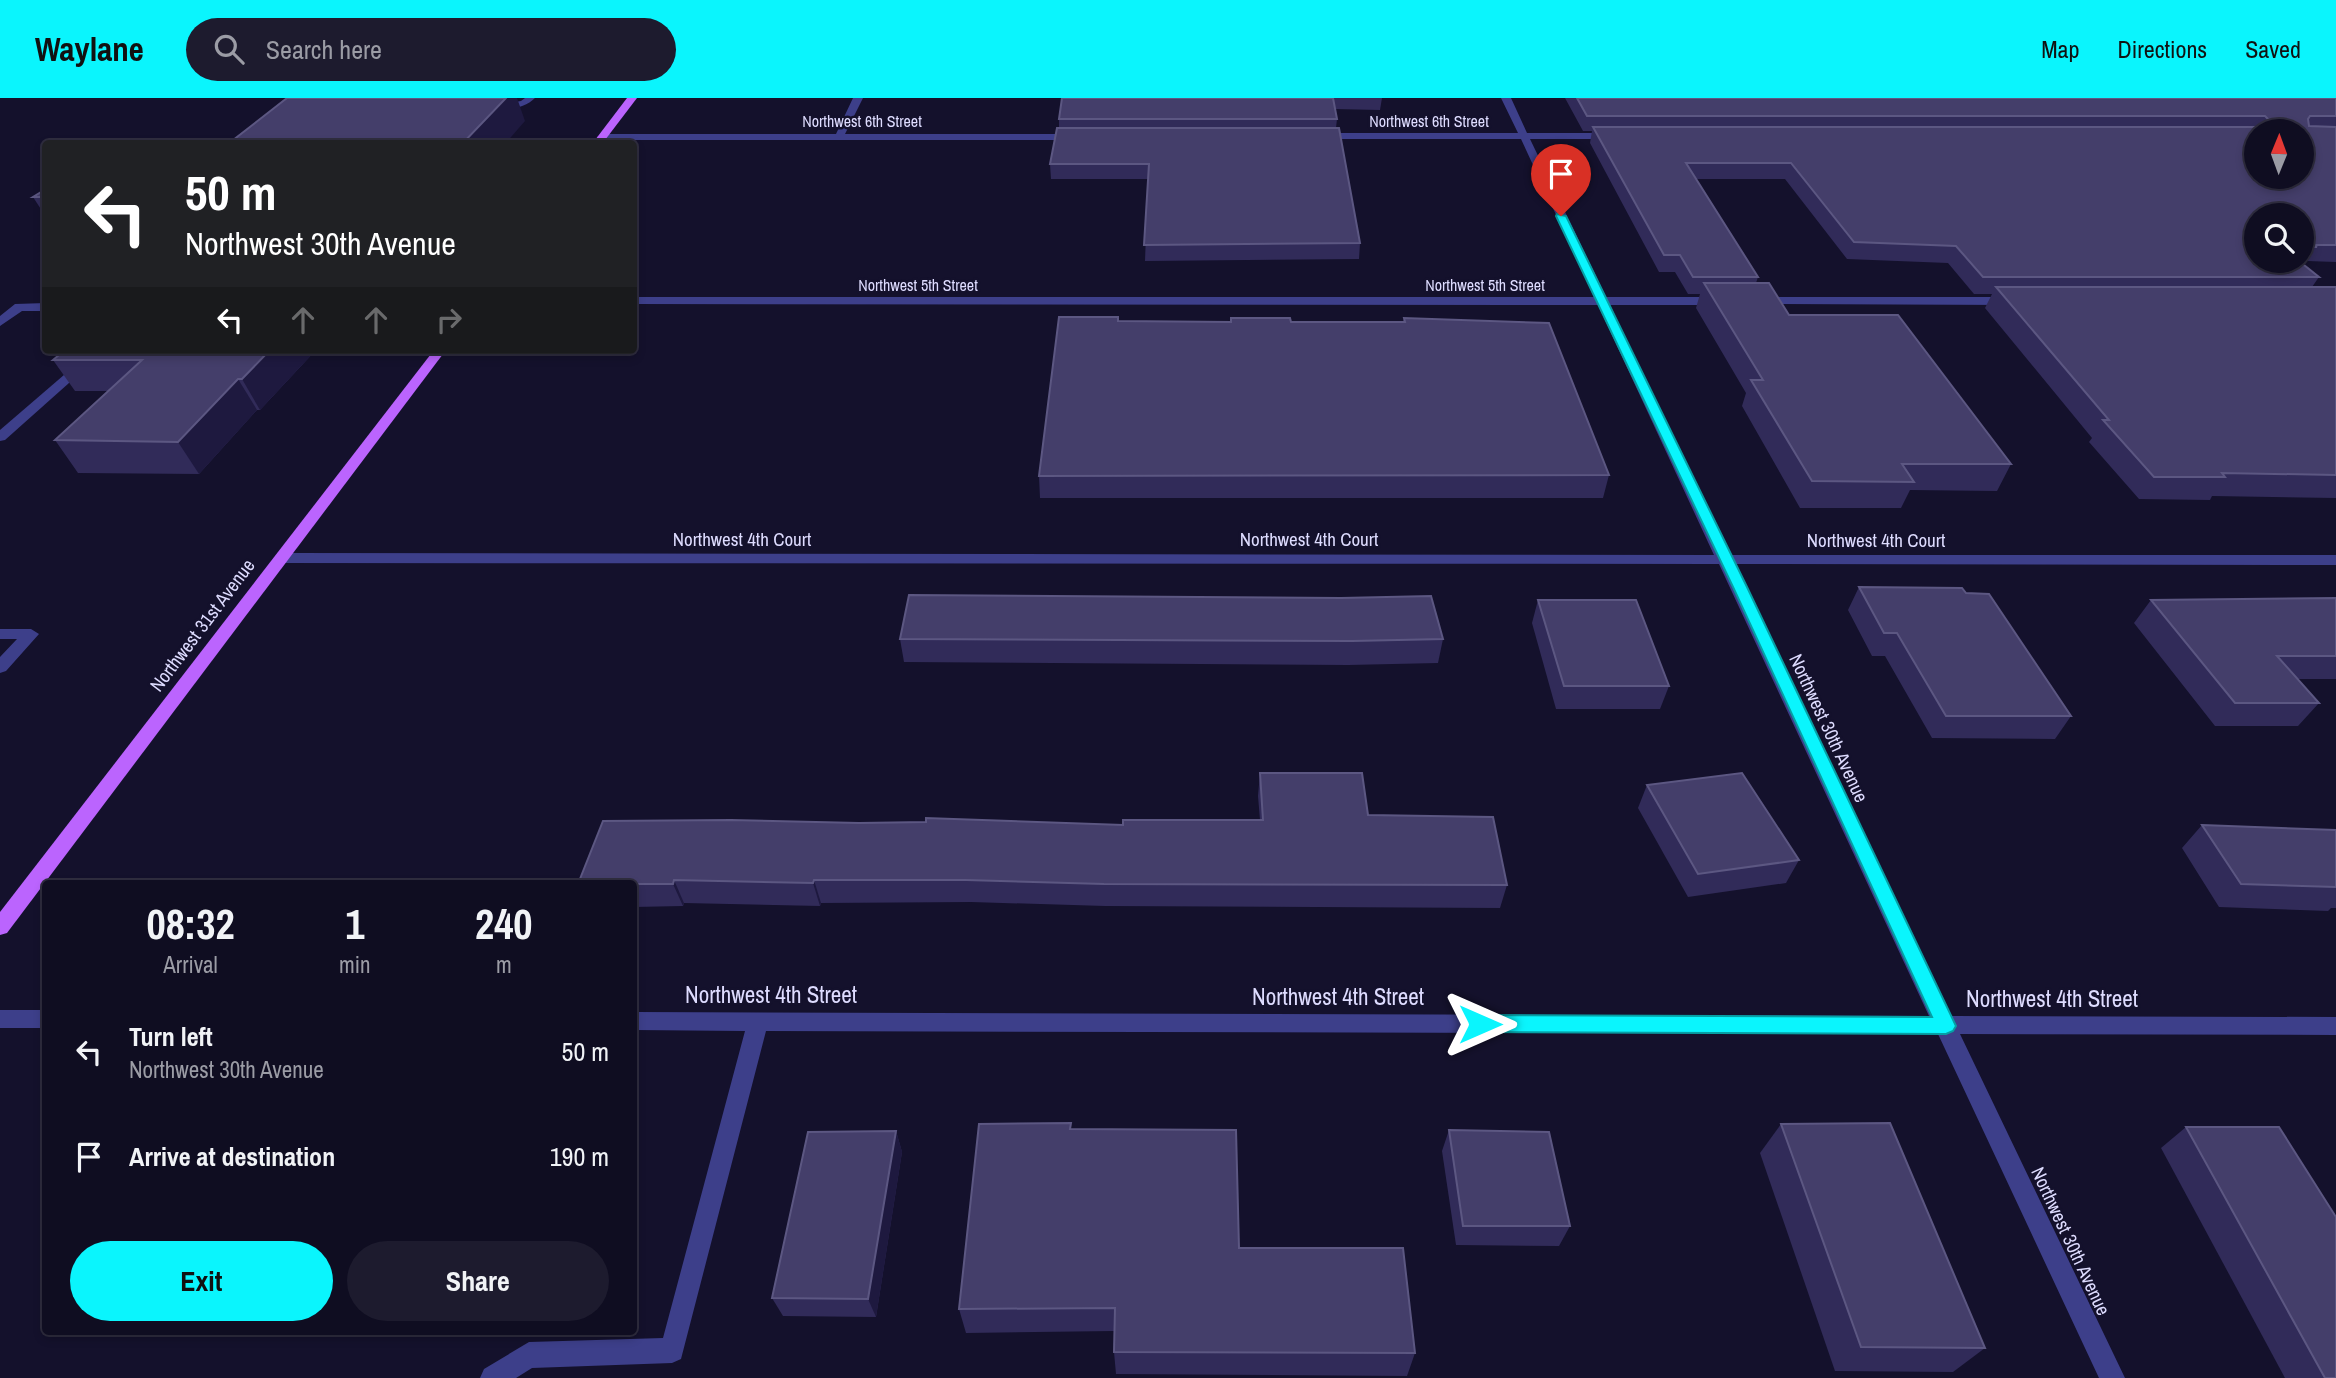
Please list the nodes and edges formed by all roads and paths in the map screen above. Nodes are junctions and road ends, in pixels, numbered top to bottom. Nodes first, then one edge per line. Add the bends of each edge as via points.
1 (530, 98) edge
2 (632, 98) edge
3 (858, 98) edge
4 (1506, 98) edge
5 (492, 106) edge
6 (1300, 136) edge
7 (1524, 136) junction
8 (1631, 136) edge
9 (839, 137) junction
10 (1090, 137) edge
11 (599, 140) edge
12 (637, 301) edge
13 (1600, 301) junction
14 (1729, 301) edge
15 (1743, 301) edge
16 (2019, 301) edge
17 (42, 307) edge
18 (0, 322) edge
19 (95, 354) edge
20 (437, 354) edge
21 (0, 437) edge
22 (282, 558) junction
23 (1726, 559) junction
24 (2336, 560) edge
25 (0, 634) edge
26 (0, 667) edge
27 (0, 928) edge
28 (0, 1019) edge
29 (42, 1019) edge
30 (637, 1021) edge
31 (758, 1021) junction
32 (1946, 1026) junction
33 (2336, 1027) edge
34 (493, 1378) edge
35 (2112, 1378) edge

1 - 5 street via 524,104
2 - 11 main road
3 - 9 street
4 - 7 street, Northwest 30th Avenue
6 - 7 street, Northwest 6th Street
7 - 8 street, Northwest 6th Street
7 - 13 street, Northwest 30th Avenue
9 - 10 street, Northwest 6th Street
9 - 11 street, Northwest 6th Street
12 - 13 street, Northwest 5th Street
13 - 14 street, Northwest 5th Street
13 - 23 street, Northwest 30th Avenue
15 - 16 street
17 - 18 street via 19,307
19 - 21 street
20 - 22 main road, Northwest 31st Avenue
22 - 23 street, Northwest 4th Court
22 - 27 main road, Northwest 31st Avenue
23 - 24 street, Northwest 4th Court
23 - 32 street, Northwest 30th Avenue
25 - 26 street via 31,634
28 - 29 street
30 - 31 street, Northwest 4th Street
31 - 32 street, Northwest 4th Street
31 - 34 street via 672,1350 529,1355
32 - 33 street, Northwest 4th Street
32 - 35 street, Northwest 30th Avenue

